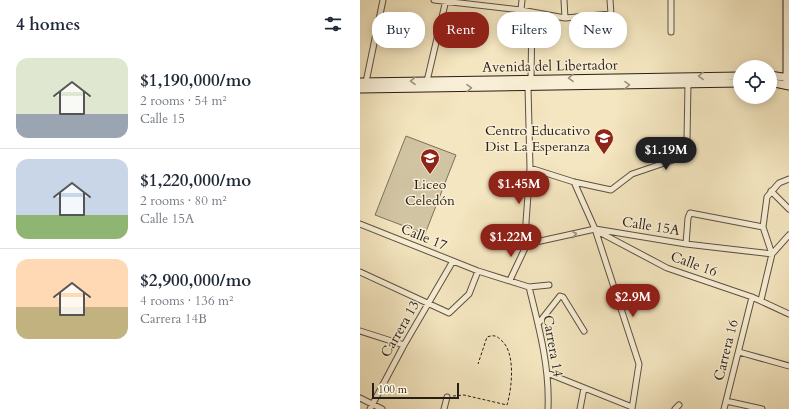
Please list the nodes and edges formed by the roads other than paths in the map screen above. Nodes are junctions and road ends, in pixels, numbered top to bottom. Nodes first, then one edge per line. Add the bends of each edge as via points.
1 (383, 0) edge
2 (434, 0) edge
3 (522, 0) edge
4 (564, 0) edge
5 (610, 0) edge
6 (670, 0) edge
7 (787, 0) edge
8 (446, 1) edge
9 (522, 10) junction
10 (529, 12) edge
11 (561, 17) edge
12 (565, 18) junction
13 (671, 32) dead end
14 (531, 48) edge
15 (733, 76) edge
16 (777, 76) edge
17 (788, 77) edge
18 (531, 79) junction
19 (427, 81) junction
20 (363, 82) edge
21 (733, 83) edge
22 (688, 84) junction
23 (777, 84) edge
24 (788, 86) edge
25 (528, 87) junction
26 (360, 89) edge
27 (530, 168) junction
28 (789, 179) edge
29 (574, 182) junction
30 (771, 191) junction
31 (789, 209) edge
32 (360, 224) edge
33 (763, 227) junction
34 (595, 230) junction
35 (789, 235) edge
36 (527, 244) junction
37 (686, 244) junction
38 (772, 254) junction
39 (453, 261) junction
40 (360, 272) edge
41 (478, 272) junction
42 (510, 280) junction
43 (549, 285) dead end
44 (529, 287) junction
45 (752, 297) junction
46 (761, 300) junction
47 (428, 304) junction
48 (789, 314) edge
49 (538, 324) junction
50 (360, 331) edge
51 (584, 332) dead end
52 (404, 344) junction
53 (740, 352) junction
54 (789, 366) edge
55 (546, 374) junction
56 (584, 388) junction
57 (447, 397) road end
58 (360, 398) edge
59 (726, 401) junction
60 (371, 407) edge
61 (632, 408) edge
62 (754, 408) edge
63 (382, 409) edge
64 (444, 409) edge
65 (550, 409) edge
66 (580, 409) edge
67 (724, 409) edge
68 (762, 409) edge

1 - 20 street
2 - 8 street
3 - 9 street
4 - 12 street
5 - 12 street via 611,14
6 - 13 street
7 - 17 main road
8 - 9 street
8 - 19 street
9 - 10 street
11 - 12 street
14 - 18 street
15 -> 18 main road, Avenida del Libertador
16 - 17 main road
17 - 24 main road
18 - 19 main road, Avenida del Libertador
19 -> 20 main road, Avenida del Libertador
21 - 22 main road, Avenida del Libertador
25 -> 22 main road, Avenida del Libertador
22 - 29 street via 687,139 682,157 632,174 611,190
23 - 24 main road
26 -> 25 main road, Avenida del Libertador
25 - 27 street
27 - 29 street
27 - 36 street
28 - 30 street via 779,183
29 - 34 street
30 - 31 street
30 - 33 street via 767,197
32 - 39 street, Calle 17
33 - 37 street via 690,213
33 - 38 street
36 -> 34 street, Calle 15A
34 - 37 street, Calle 15A
34 - 45 street, Calle 16 via 667,268
34 - 61 street via 639,364
35 - 38 street
36 - 42 street
37 - 38 street, Calle 15A
38 - 46 street
39 - 41 street, Calle 17
39 - 47 street, Carrera 13
40 - 47 street
41 - 42 street, Calle 17
41 - 47 street via 470,294 449,313
42 - 44 street, Calle 17
43 - 44 street, Calle 17
44 - 49 street, Carrera 14
45 - 46 street, Calle 16
45 - 53 street, Carrera 16
46 - 48 street, Calle 16
47 - 52 street, Carrera 13
49 - 51 street via 560,296
49 - 55 street, Carrera 14
50 - 52 street
52 - 60 street, Carrera 13
53 - 54 street
53 - 59 street, Carrera 16
55 - 56 street
55 - 65 street, Carrera 14
56 - 61 street
56 - 66 street
57 - 64 street
58 - 60 street
59 - 62 street
59 - 67 street, Carrera 16
60 - 63 street
62 - 68 street

